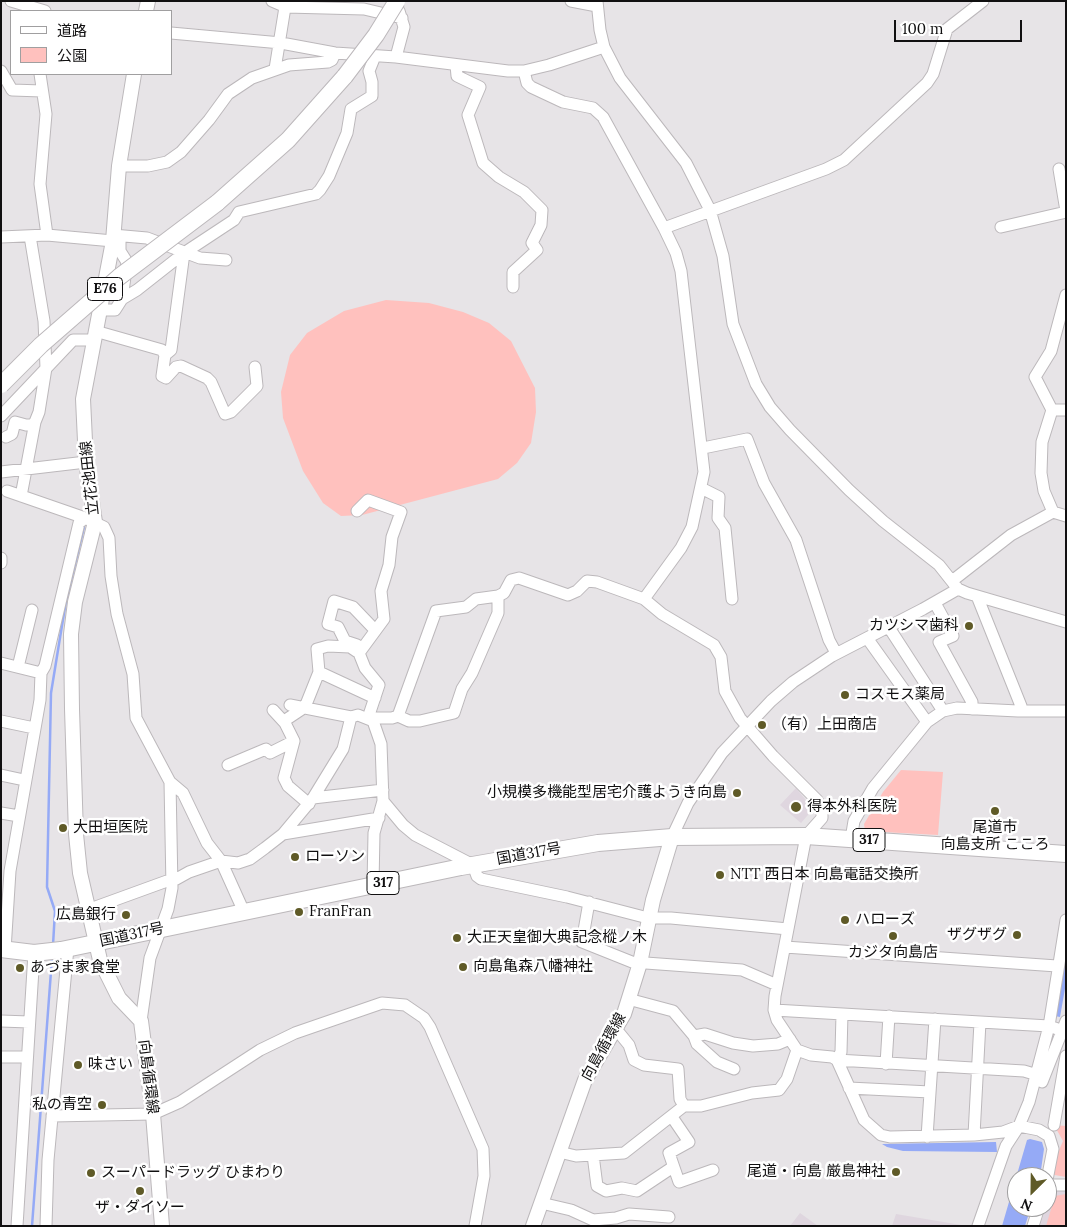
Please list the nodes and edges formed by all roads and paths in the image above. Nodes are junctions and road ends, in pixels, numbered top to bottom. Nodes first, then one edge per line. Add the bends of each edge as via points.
1 (11, 1) edge
2 (272, 1) edge
3 (396, 1) edge
4 (571, 1) edge
5 (983, 1) edge
6 (286, 4) edge
7 (597, 4) edge
8 (42, 10) edge
9 (402, 18) junction
10 (172, 33) edge
11 (281, 43) junction
12 (604, 47) junction
13 (335, 53) junction
14 (375, 56) junction
15 (396, 57) junction
16 (456, 65) junction
17 (275, 69) junction
18 (524, 71) junction
19 (1, 72) edge
20 (40, 75) edge
21 (134, 75) edge
22 (42, 91) junction
23 (119, 166) junction
24 (1059, 169) dead end
25 (710, 210) junction
26 (1066, 212) edge
27 (1001, 227) dead end
28 (664, 228) junction
29 (47, 235) junction
30 (30, 236) junction
31 (1, 237) edge
32 (116, 237) junction
33 (184, 253) junction
34 (226, 260) dead end
35 (513, 287) dead end
36 (1066, 295) edge
37 (122, 299) junction
38 (99, 310) junction
39 (94, 336) junction
40 (165, 355) junction
41 (255, 367) dead end
42 (46, 368) junction
43 (1, 385) edge
44 (1052, 410) junction
45 (1066, 410) edge
46 (1, 416) edge
47 (35, 422) junction
48 (6, 438) dead end
49 (703, 448) junction
50 (86, 462) junction
51 (26, 468) junction
52 (1, 472) edge
53 (701, 488) junction
54 (7, 491) dead end
55 (21, 496) junction
56 (357, 510) dead end
57 (1053, 512) junction
58 (1066, 516) edge
59 (90, 520) junction
60 (1, 558) edge
61 (1, 563) edge
62 (955, 585) junction
63 (498, 596) junction
64 (977, 596) junction
65 (644, 599) junction
66 (732, 599) dead end
67 (935, 603) junction
68 (32, 610) dead end
69 (1066, 622) edge
70 (888, 626) junction
71 (376, 630) junction
72 (867, 638) junction
73 (361, 650) junction
74 (836, 653) junction
75 (1, 663) edge
76 (18, 667) junction
77 (319, 672) junction
78 (41, 673) junction
79 (375, 698) junction
80 (290, 705) dead end
81 (305, 707) junction
82 (972, 708) junction
83 (273, 710) dead end
84 (942, 711) junction
85 (1018, 711) junction
86 (1066, 711) edge
87 (398, 716) junction
88 (351, 717) junction
89 (368, 718) junction
90 (1, 721) edge
91 (284, 722) junction
92 (927, 722) junction
93 (746, 727) junction
94 (34, 728) junction
95 (294, 741) junction
96 (228, 765) dead end
97 (1, 775) edge
98 (24, 780) junction
99 (170, 782) junction
100 (383, 796) junction
101 (311, 801) junction
102 (1, 813) edge
103 (19, 816) junction
104 (379, 818) junction
105 (283, 834) junction
106 (806, 836) junction
107 (672, 837) junction
108 (851, 838) junction
109 (1066, 854) edge
110 (220, 861) junction
111 (473, 865) junction
112 (6, 870) edge
113 (171, 882) junction
114 (373, 885) junction
115 (5, 899) edge
116 (589, 902) junction
117 (90, 909) junction
118 (244, 912) junction
119 (648, 918) junction
120 (1066, 920) edge
121 (788, 928) junction
122 (160, 929) junction
123 (97, 942) junction
124 (785, 947) junction
125 (65, 949) junction
126 (3, 950) edge
127 (38, 953) junction
128 (640, 963) junction
129 (1057, 966) junction
130 (778, 985) junction
131 (628, 999) junction
132 (774, 1010) junction
133 (842, 1014) junction
134 (888, 1016) junction
135 (935, 1019) junction
136 (1, 1021) edge
137 (141, 1021) junction
138 (29, 1022) junction
139 (980, 1022) junction
140 (1049, 1026) junction
141 (616, 1030) junction
142 (1065, 1031) edge
143 (694, 1036) junction
144 (790, 1039) junction
145 (797, 1050) junction
146 (1, 1056) edge
147 (1066, 1056) edge
148 (27, 1057) junction
149 (837, 1060) junction
150 (886, 1064) junction
151 (932, 1067) junction
152 (978, 1068) junction
153 (734, 1069) dead end
154 (1041, 1075) junction
155 (849, 1088) junction
156 (930, 1092) junction
157 (684, 1106) junction
158 (153, 1114) junction
159 (52, 1116) junction
160 (672, 1117) junction
161 (1058, 1117) edge
162 (1019, 1126) junction
163 (974, 1135) junction
164 (927, 1137) junction
165 (558, 1152) junction
166 (593, 1155) junction
167 (673, 1167) junction
168 (1050, 1167) edge
169 (713, 1170) dead end
170 (542, 1203) junction
171 (579, 1213) junction
172 (669, 1217) dead end
173 (17, 1226) edge
174 (46, 1226) edge
175 (162, 1226) edge
176 (475, 1226) edge
177 (533, 1226) edge
178 (580, 1226) edge
179 (978, 1226) edge

1 - 8 street
2 - 6 street
3 - 9 street
3 - 43 highway, E76, bridge via 376,35 345,76 288,140 217,203 119,277 41,345
4 - 7 street
5 - 25 street via 947,29 933,74 927,83 844,160 826,170
6 - 9 street via 364,9
6 - 11 street
7 - 12 street
9 - 15 street via 404,27
10 - 11 street
11 - 13 street
11 - 17 street
12 - 18 street
12 - 25 street via 624,84 686,163
13 - 14 street
13 - 17 street via 328,62
14 - 15 street
14 - 33 street via 369,71 372,96 351,109 347,134 320,190 316,194 239,212 234,220
15 - 16 street
16 - 18 street
16 - 35 street via 457,76 480,87 468,115 482,163 524,192 542,210 541,224 532,243 537,250 513,272
17 - 23 street via 252,78 228,94 181,152 166,162
18 - 28 street via 531,87 563,102 593,108 603,117
19 - 22 street via 12,90
20 - 22 street
21 - 23 main road, 立花池田線
22 - 29 street via 46,114 40,184
23 - 32 main road, 立花池田線
24 - 26 street
25 - 28 street
25 - 62 street via 723,256 733,324 744,358 770,407 848,490 939,565
26 - 27 street
28 - 49 street via 681,271
29 - 30 street
29 - 32 street
30 - 31 street
30 - 42 street via 44,321
32 - 33 street via 147,238
32 - 37 street via 127,262
32 - 38 main road, 立花池田線
33 - 34 street
33 - 37 street
33 - 40 street via 171,350
36 - 44 street via 1051,351 1035,377
37 - 38 street via 115,310
38 - 39 main road, 立花池田線
39 - 40 street via 145,344 162,350
39 - 42 street via 73,340
39 - 50 main road, 立花池田線 via 83,399
40 - 41 street via 162,376 166,378 181,366 207,378 212,382 225,414 257,386
42 - 46 street
42 - 47 street
44 - 45 street
44 - 57 street via 1042,442 1040,472
47 - 48 street via 32,425 14,422 12,434
47 - 51 street
49 - 53 street
49 - 74 street via 747,439 764,483 796,540
50 - 51 street
50 - 59 main road, 立花池田線
51 - 52 street
51 - 55 street
53 - 65 street via 692,527
53 - 66 street via 719,497 718,518 725,528
54 - 55 street
55 - 59 street
56 - 71 street via 368,500 401,512 392,537 390,565 381,591 384,619
57 - 58 street
57 - 62 street via 1010,535
59 - 78 street via 79,523
59 - 99 street via 104,527 109,538 111,576 133,674 136,718
59 - 117 main road, 立花池田線 via 71,634 76,834 80,873
60 - 61 street
62 - 64 street
62 - 67 street
63 - 65 street via 504,593 511,580 518,578 568,595 587,581 597,582
63 - 87 street via 476,599 466,607 436,612
63 - 87 street via 498,613 454,713 420,721
64 - 69 street
64 - 85 street via 1021,706
65 - 93 street via 714,646 721,657 725,691
67 - 70 street
67 - 82 street via 953,636 939,642 972,702
68 - 76 street
70 - 72 street
70 - 84 street
71 - 73 street
71 - 73 street via 352,607 334,601 328,624 338,627 345,641
72 - 74 street
72 - 92 street
73 - 77 street via 328,646 317,649
73 - 79 street via 365,668 379,685
74 - 93 street via 793,682
75 - 76 street
76 - 78 street
77 - 79 street
77 - 81 street
78 - 94 street
79 - 89 street
80 - 81 street
81 - 88 street
81 - 91 street
82 - 84 street
82 - 85 street
83 - 91 street
84 - 92 street
85 - 86 street
87 - 89 street
88 - 89 street
88 - 101 street via 343,749
89 - 100 street via 373,722 381,744
90 - 94 street
91 - 95 street
92 - 108 street via 873,788 854,821
93 - 106 street via 817,800 822,818
93 - 107 street via 701,783
94 - 98 street
95 - 96 street via 270,753 266,749
95 - 101 street via 284,778 288,786
97 - 98 street
98 - 103 street
99 - 110 street via 183,793
99 - 113 street
100 - 101 street
100 - 104 street
100 - 111 street via 403,825 415,835
101 - 105 street
102 - 103 street
103 - 112 street
104 - 105 street
104 - 114 street via 373,848
105 - 110 street via 250,859 238,863
106 - 107 highway, 国道317号 / 317
106 - 108 highway, 国道317号 / 317
106 - 121 street
107 - 111 highway, 国道317号 / 317 via 598,842
107 - 119 main road, 向島循環線
108 - 109 highway, 国道317号 / 317
110 - 113 street
110 - 118 street
111 - 114 highway, 国道317号 / 317
111 - 116 street via 476,876 481,879
112 - 115 street
113 - 117 street
113 - 122 street via 168,909
114 - 118 highway, 国道317号 / 317
115 - 126 street
116 - 119 street
116 - 128 street via 582,942
117 - 123 main road, 立花池田線
118 - 122 highway, 国道317号 / 317
119 - 121 street
119 - 128 main road, 向島循環線
120 - 129 street
121 - 124 street
122 - 123 highway, 国道317号 / 317
122 - 137 street via 150,958
123 - 125 highway, 国道317号 / 317
123 - 137 main road, 向島循環線 via 100,960 110,983 119,998
124 - 129 street
124 - 130 street
125 - 127 highway, 国道317号 / 317
125 - 159 street
126 - 127 highway, 国道317号 / 317
127 - 138 street
128 - 130 street via 742,970
128 - 131 main road, 向島循環線
129 - 140 street
130 - 132 street
131 - 141 main road, 向島循環線
131 - 143 street via 673,1011
132 - 133 street
132 - 144 street
133 - 134 street
133 - 149 street
134 - 135 street
134 - 150 street
135 - 139 street
135 - 151 street
136 - 138 street
137 - 158 main road, 向島循環線
138 - 148 street
139 - 140 street
139 - 152 street
140 - 142 street
140 - 154 street
141 - 157 street via 629,1045 634,1060 678,1069 680,1099
141 - 165 main road, 向島循環線 via 585,1080
142 - 154 street
143 - 144 street via 705,1034 753,1046 778,1044
143 - 153 street via 717,1062
144 - 145 street
145 - 149 street
145 - 157 street via 787,1079 779,1090 701,1106
146 - 148 street
147 - 161 street
148 - 173 street
149 - 150 street
149 - 155 street
150 - 151 street
151 - 152 street
151 - 156 street
152 - 154 street
152 - 163 street
154 - 162 street
155 - 156 street
155 - 164 street via 864,1120 881,1136
156 - 164 street
157 - 160 street
158 - 159 street
158 - 175 main road, 向島循環線
158 - 176 street via 180,1102 260,1050 295,1033 382,1003 405,1005 424,1018 430,1027 483,1149 484,1176
159 - 174 street
160 - 166 street via 624,1153
160 - 167 street via 689,1142 668,1154
162 - 163 street via 1003,1132
162 - 168 street via 1039,1130 1049,1136 1053,1149
162 - 179 street via 1006,1146
163 - 164 street
165 - 166 street
165 - 170 main road, 向島循環線
166 - 167 street via 597,1186 606,1191 622,1188 637,1191
167 - 169 street via 679,1182
170 - 171 street
170 - 177 main road, 向島循環線
171 - 172 street via 593,1220 629,1214
171 - 178 street

